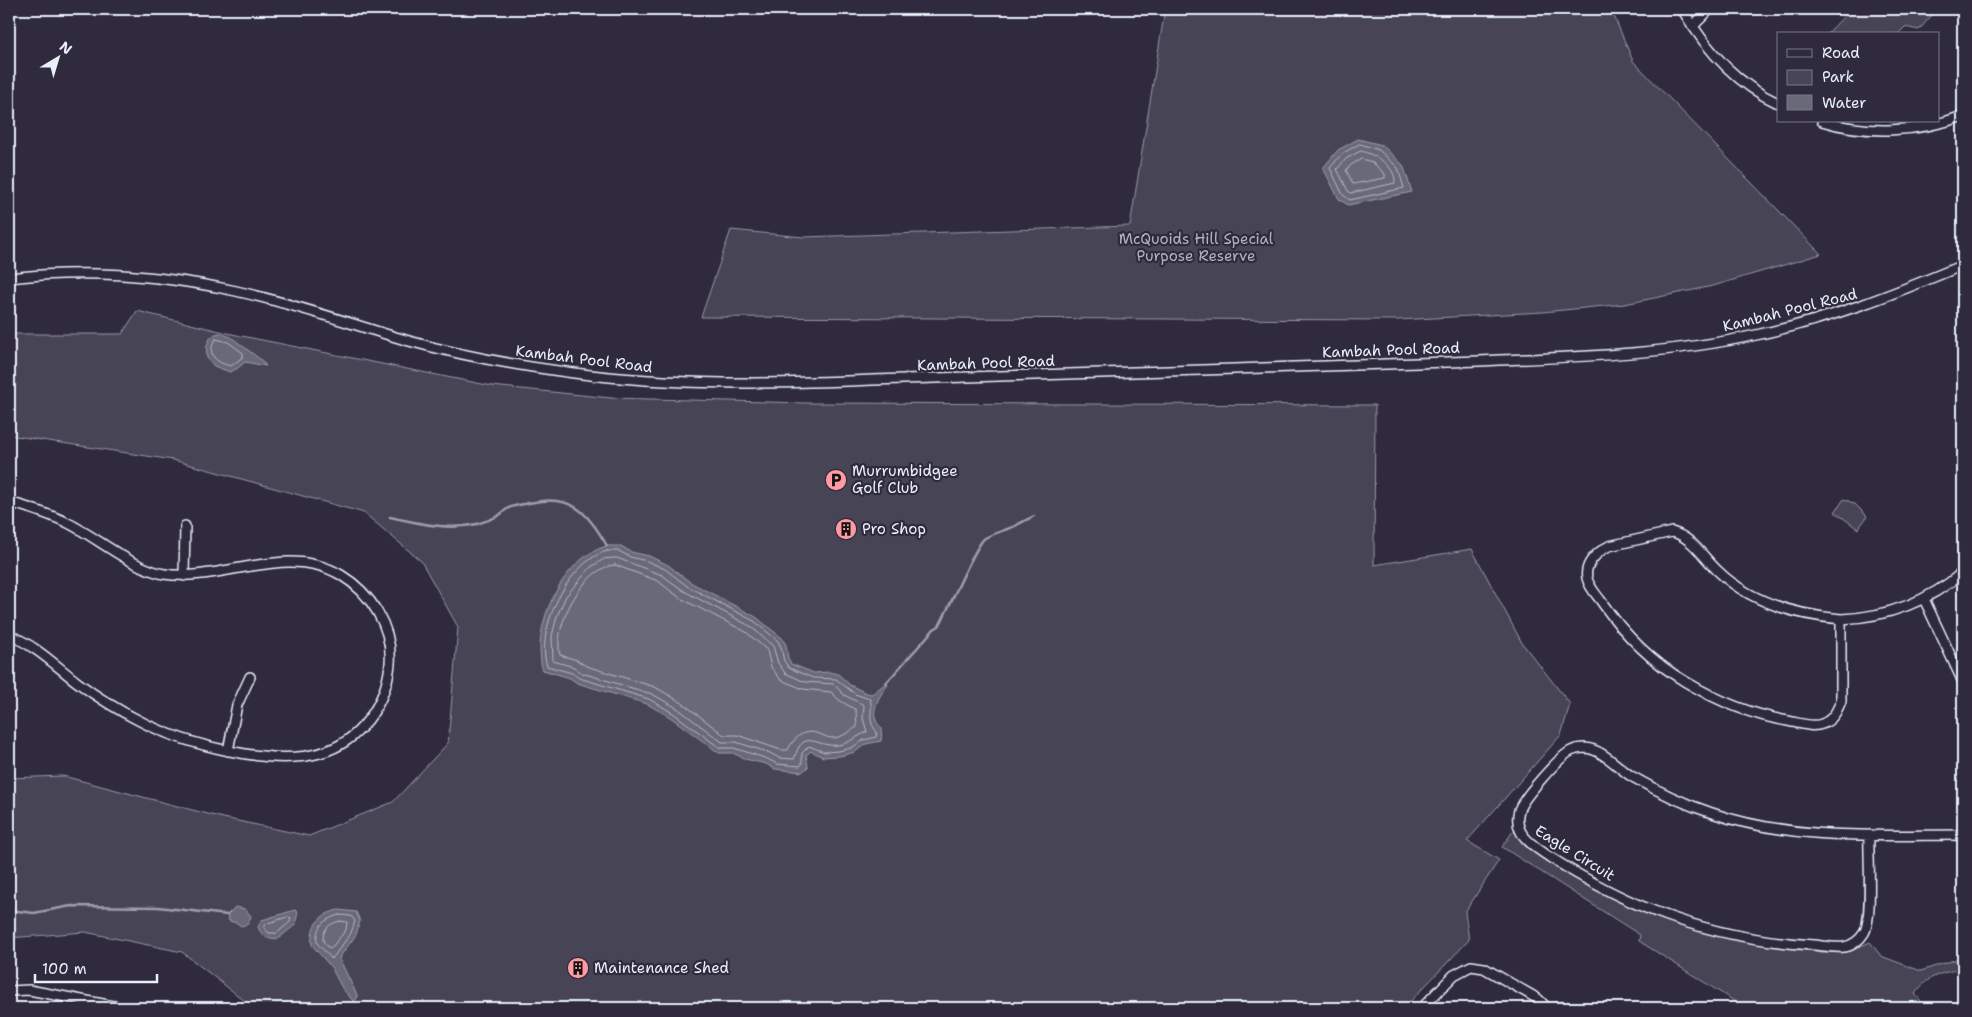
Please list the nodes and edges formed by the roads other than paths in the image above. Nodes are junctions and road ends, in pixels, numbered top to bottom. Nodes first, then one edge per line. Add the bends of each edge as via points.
1 (1682, 9) edge
2 (1710, 9) edge
3 (1693, 26) junction
4 (1777, 102) edge
5 (1963, 116) edge
6 (1827, 122) edge
7 (1963, 265) edge
8 (9, 278) edge
9 (9, 502) edge
10 (185, 526) dead end
11 (1963, 572) edge
12 (184, 576) junction
13 (1924, 599) junction
14 (1841, 619) junction
15 (9, 635) edge
16 (250, 677) dead end
17 (1963, 682) edge
18 (228, 751) junction
19 (1868, 835) junction
20 (1963, 835) edge
21 (9, 991) edge
22 (97, 1006) edge
23 (124, 1008) edge
24 (1422, 1008) edge
25 (1547, 1008) edge
26 (1553, 1008) edge
27 (1569, 1008) edge

1 - 3 street
2 - 3 street
3 - 4 street via 1711,52 1726,66 1759,93
5 - 6 street via 1937,124 1892,130
7 - 8 street, Kambah Pool Road via 1890,296 1813,321 1701,346 1626,354 746,384 632,380 506,363 416,343 265,298 184,282 96,275
9 - 12 street via 70,524 144,568 160,574
10 - 12 street
11 - 13 street
12 - 18 street via 296,562 328,568 352,582 368,597 387,638 390,661 381,699 364,725 349,739 310,756 260,756
13 - 14 street via 1879,614
13 - 17 street
14 - 14 street via 1841,701 1836,712 1828,721 1814,726 1776,719 1713,697 1657,662 1611,615 1590,585 1588,566 1596,554 1608,546 1672,532 1689,539 1718,572 1750,595 1787,610
15 - 18 street via 34,648 111,705 142,722 175,736
16 - 18 street via 237,705
19 - 19 street, Eagle Circuit via 1867,926 1858,940 1840,946 1797,944 1713,930 1653,911 1597,885 1550,856 1522,835 1518,818 1524,800 1561,757 1583,748 1596,751 1660,792 1729,818 1802,832
19 - 20 street, Eagle Circuit
21 - 22 street via 30,990
22 - 23 street
24 - 25 street via 1454,975 1471,966 1484,968 1538,999
26 - 27 street

